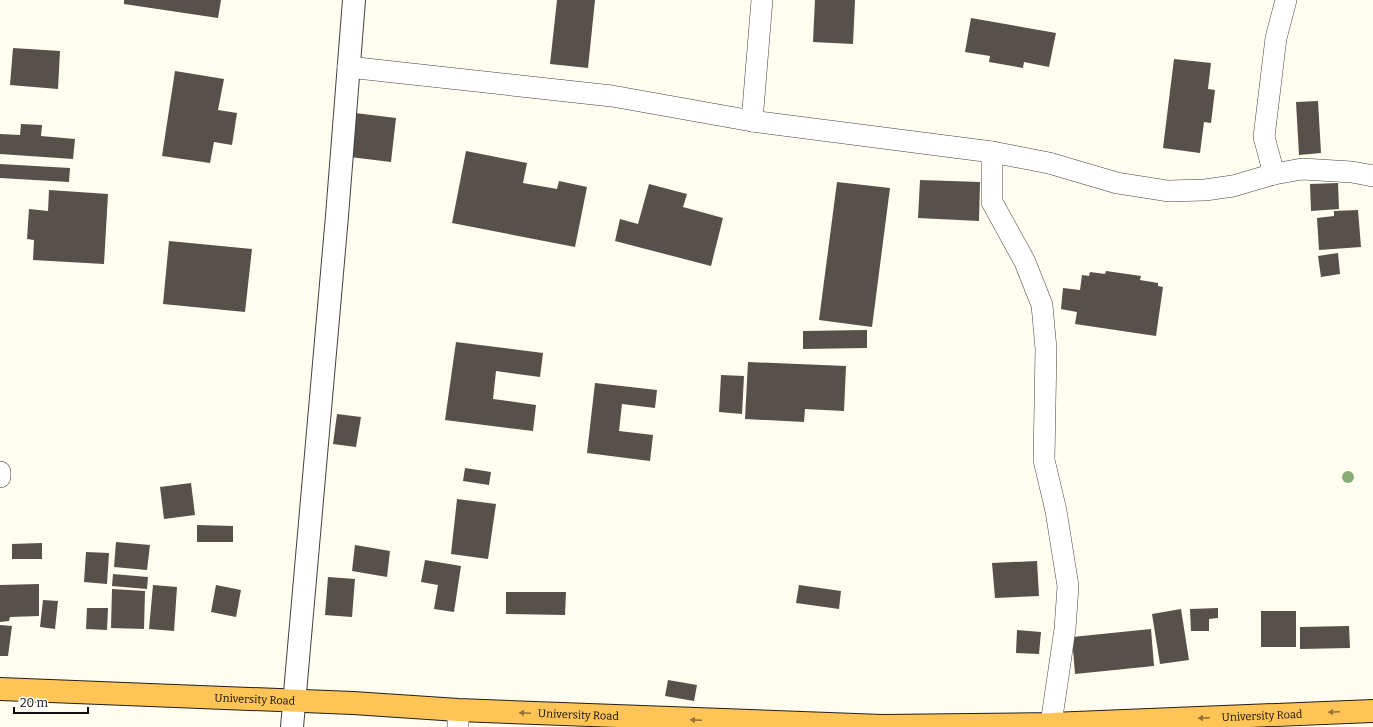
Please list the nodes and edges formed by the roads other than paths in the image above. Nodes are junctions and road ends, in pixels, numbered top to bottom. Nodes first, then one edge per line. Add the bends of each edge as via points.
1 (354, 0) edge
2 (762, 0) edge
3 (1286, 0) edge
4 (348, 68) junction
5 (752, 121) junction
6 (992, 152) junction
7 (1274, 174) junction
8 (1373, 176) edge
9 (0, 472) edge
10 (0, 477) edge
11 (0, 689) edge
12 (294, 701) junction
13 (1373, 711) edge
14 (458, 719) edge
15 (1051, 724) junction
16 (292, 727) edge

1 - 4 street
2 - 5 street
3 - 7 street via 1276,38 1264,137
4 - 5 street via 612,96
4 - 12 street
5 - 6 street
6 - 7 street via 1049,163 1118,183 1168,191 1226,187
6 - 15 street via 992,202 1025,262 1042,305 1046,349 1044,460 1056,511 1068,586 1065,629
7 - 8 street via 1302,169
9 - 10 street
11 - 12 highway, University Road
12 - 14 highway, University Road
12 - 16 street
13 -> 15 highway, University Road
15 -> 14 highway, University Road via 882,726

